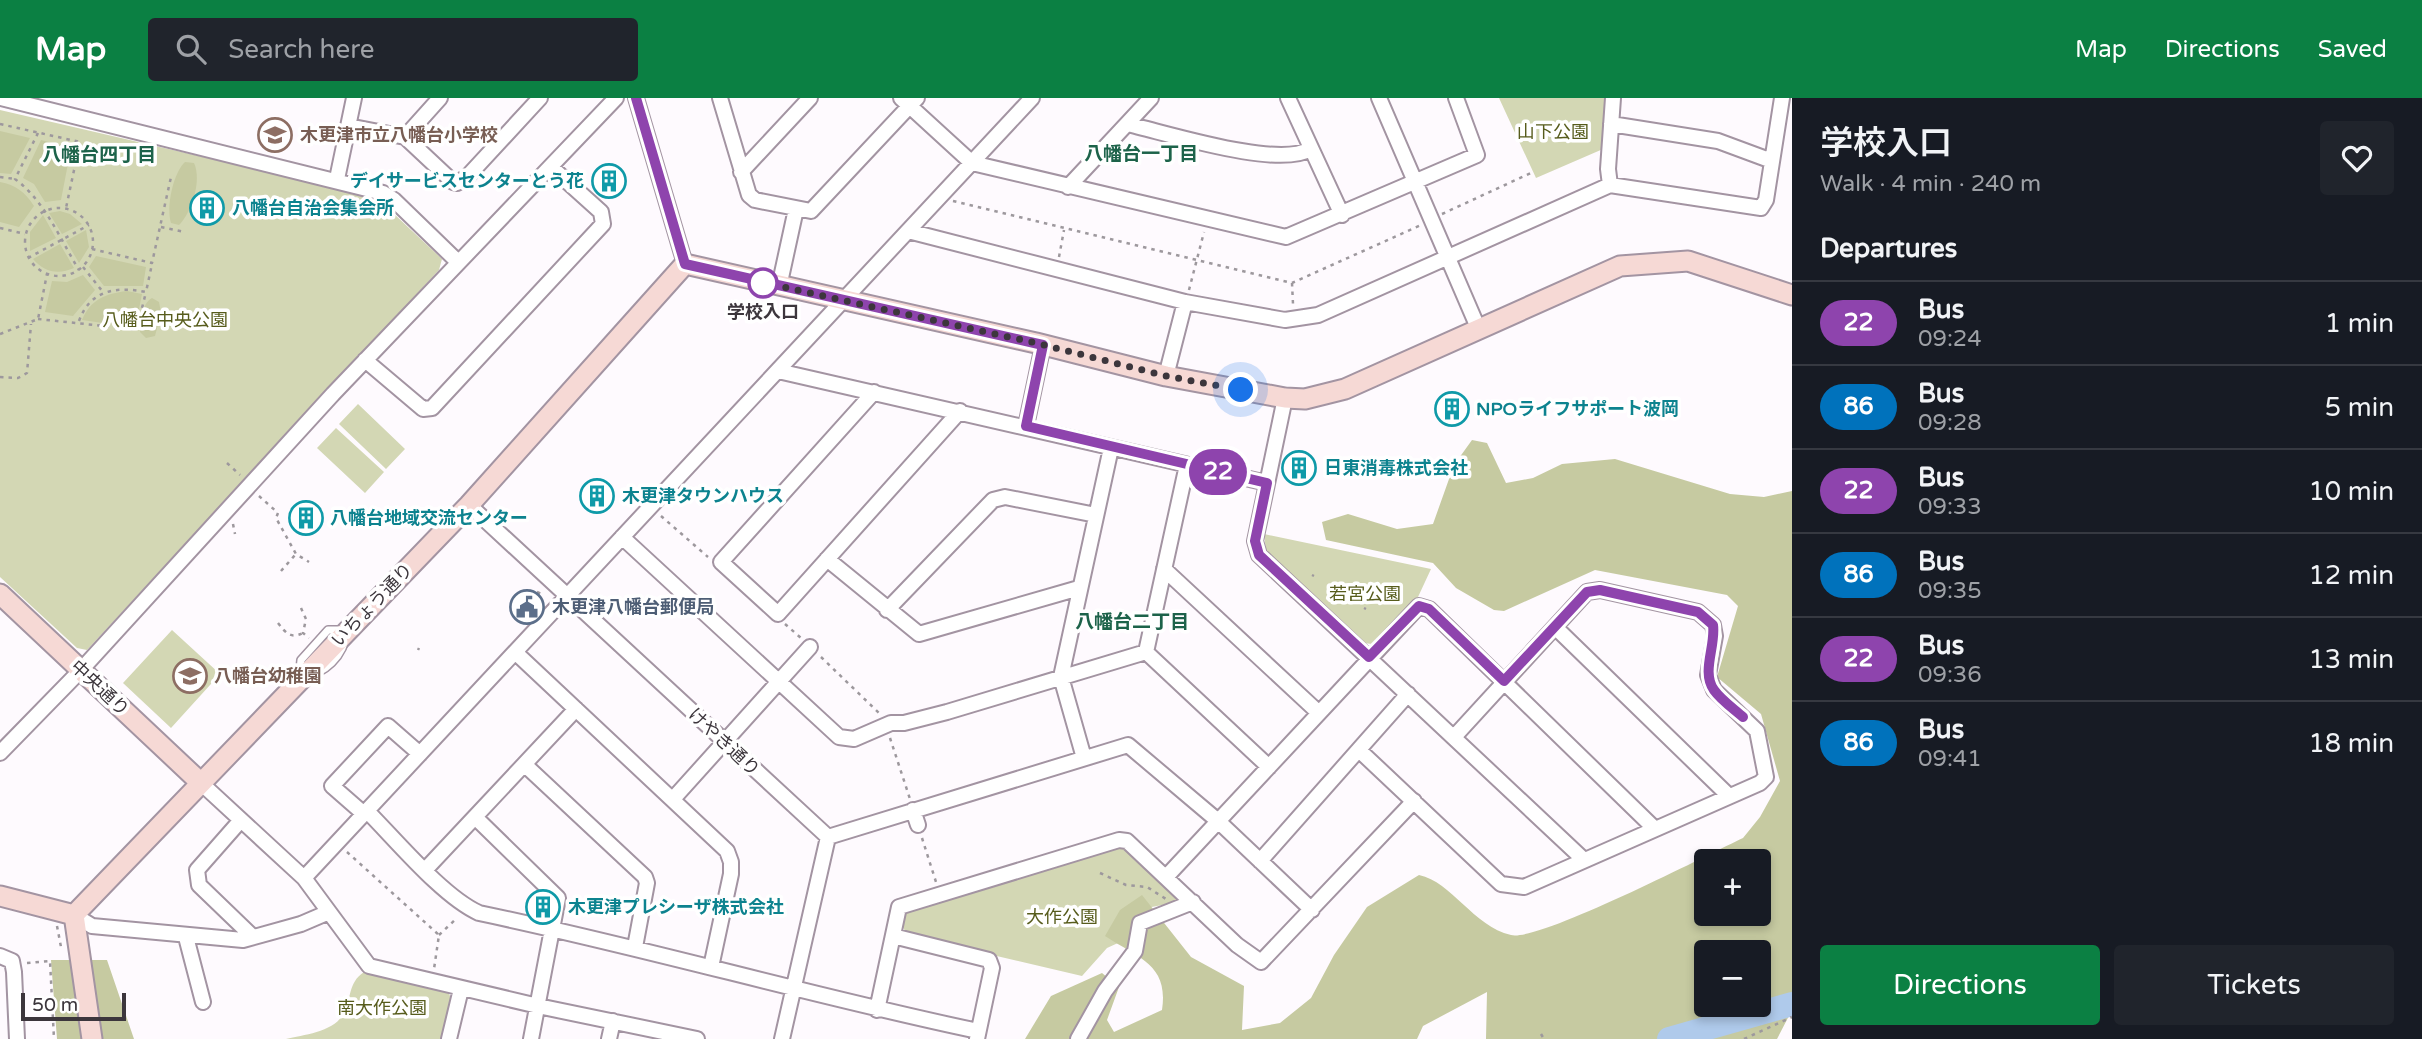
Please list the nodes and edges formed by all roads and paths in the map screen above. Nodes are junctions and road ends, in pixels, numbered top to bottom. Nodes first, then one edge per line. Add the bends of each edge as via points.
1 (1, 98) edge
2 (354, 98) edge
3 (440, 98) edge
4 (540, 98) edge
5 (616, 98) edge
6 (636, 98) edge
7 (720, 98) edge
8 (810, 98) edge
9 (1032, 98) edge
10 (1151, 98) edge
11 (1289, 98) edge
12 (1379, 98) edge
13 (1456, 98) edge
14 (1613, 98) edge
15 (1782, 98) edge
16 (909, 101) edge
17 (0, 124) edge
18 (1127, 124) junction
19 (1611, 124) junction
20 (348, 126) junction
21 (38, 133) junction
22 (82, 135) dead end
23 (405, 137) junction
24 (80, 142) junction
25 (1310, 149) junction
26 (1772, 161) junction
27 (972, 163) junction
28 (551, 167) junction
29 (741, 172) junction
30 (1533, 172) dead end
31 (0, 177) edge
32 (171, 177) dead end
33 (15, 179) junction
34 (337, 179) junction
35 (1415, 184) junction
36 (1609, 185) junction
37 (1068, 187) junction
38 (939, 198) junction
39 (66, 208) junction
40 (796, 209) junction
41 (44, 211) junction
42 (1342, 215) junction
43 (1207, 219) junction
44 (1431, 220) junction
45 (89, 225) junction
46 (160, 227) junction
47 (0, 228) edge
48 (1065, 230) junction
49 (908, 231) junction
50 (185, 232) dead end
51 (25, 234) junction
52 (61, 240) junction
53 (92, 249) junction
54 (28, 258) junction
55 (1447, 258) junction
56 (1197, 259) junction
57 (458, 262) junction
58 (152, 263) junction
59 (685, 264) junction
60 (83, 267) junction
61 (1056, 269) junction
62 (79, 270) junction
63 (47, 274) junction
64 (1292, 283) junction
65 (779, 286) junction
66 (103, 292) junction
67 (146, 292) junction
68 (1792, 295) edge
69 (842, 301) junction
70 (1185, 302) junction
71 (38, 319) junction
72 (1294, 319) junction
73 (79, 321) junction
74 (31, 324) junction
75 (1479, 330) junction
76 (0, 334) edge
77 (1043, 345) junction
78 (365, 360) junction
79 (778, 370) junction
80 (1166, 376) junction
81 (0, 377) edge
82 (874, 392) junction
83 (1284, 398) junction
84 (960, 411) junction
85 (1026, 426) junction
86 (1111, 448) junction
87 (227, 463) dead end
88 (1187, 465) junction
89 (246, 483) junction
90 (1267, 483) junction
91 (470, 505) junction
92 (1096, 515) junction
93 (232, 522) dead end
94 (235, 534) dead end
95 (622, 537) junction
96 (296, 554) junction
97 (827, 559) junction
98 (309, 562) dead end
99 (1164, 569) junction
100 (281, 570) dead end
101 (1079, 588) junction
102 (550, 591) dead end
103 (0, 594) edge
104 (567, 596) junction
105 (547, 604) dead end
106 (301, 608) dead end
107 (887, 610) junction
108 (278, 623) dead end
109 (1555, 626) junction
110 (303, 633) junction
111 (319, 633) dead end
112 (810, 647) dead end
113 (515, 652) junction
114 (1146, 652) junction
115 (1369, 657) junction
116 (81, 670) junction
117 (1062, 677) junction
118 (1504, 681) junction
119 (778, 682) junction
120 (1408, 694) junction
121 (576, 709) junction
122 (1319, 713) junction
123 (888, 730) junction
124 (1454, 737) junction
125 (724, 741) junction
126 (1360, 751) junction
127 (0, 753) edge
128 (420, 754) junction
129 (1084, 758) junction
130 (525, 765) junction
131 (1269, 767) junction
132 (201, 783) junction
133 (1729, 796) junction
134 (673, 799) junction
135 (1414, 801) junction
136 (914, 810) junction
137 (365, 813) junction
138 (476, 818) junction
139 (241, 820) junction
140 (1218, 821) junction
141 (918, 825) joint
142 (1654, 828) junction
143 (828, 837) junction
144 (337, 843) junction
145 (1583, 859) junction
146 (1260, 861) junction
147 (426, 869) junction
148 (1100, 873) dead end
149 (1167, 876) junction
150 (304, 878) junction
151 (939, 894) junction
152 (0, 896) edge
153 (1174, 900) dead end
154 (1193, 902) junction
155 (466, 908) junction
156 (1312, 910) junction
157 (329, 912) junction
158 (65, 918) junction
159 (554, 929) junction
160 (439, 935) junction
161 (892, 936) junction
162 (186, 937) junction
163 (253, 937) junction
164 (635, 947) junction
165 (62, 953) dead end
166 (0, 956) edge
167 (18, 964) dead end
168 (710, 967) junction
169 (433, 975) dead end
170 (793, 986) junction
171 (461, 989) junction
172 (203, 1002) dead end
173 (538, 1006) junction
174 (877, 1010) junction
175 (1792, 1017) edge
176 (613, 1021) junction
177 (1541, 1034) dead end
178 (977, 1035) edge
179 (16, 1039) edge
180 (54, 1039) edge
181 (92, 1039) edge
182 (449, 1039) edge
183 (531, 1039) edge
184 (609, 1039) edge
185 (692, 1039) edge
186 (782, 1039) edge
187 (1078, 1039) edge
188 (1544, 1039) edge
189 (1744, 1039) edge

1 - 34 street
2 - 20 street
3 - 23 street
4 - 23 street via 457,183
5 - 28 street
6 - 59 street
7 - 29 street
8 - 29 street
9 - 27 street
10 - 18 street
11 - 25 street
12 - 35 street
13 - 35 street via 1477,155
14 - 19 street
15 - 26 street
16 - 27 street
16 - 40 street via 820,204 811,211
17 - 21 path
18 - 25 street via 1271,157 1300,156
18 - 37 street
19 - 26 street via 1718,141
19 - 36 street
20 - 23 street
20 - 34 street
21 - 24 path
21 - 33 path
22 - 24 path
24 - 39 path
25 - 42 street
26 - 36 street via 1761,208
27 - 37 street
27 - 38 street
28 - 57 street
28 - 78 street via 601,212 603,225 432,408 423,409
29 - 40 street via 755,200
30 - 44 path
31 - 33 path
32 - 46 path
33 - 41 path via 29,189
34 - 57 street via 394,200
35 - 42 street
35 - 44 street
36 - 55 street
37 - 43 street
38 - 48 path
38 - 49 street
39 - 41 path
39 - 45 path
40 - 65 street
41 - 51 path via 35,216
41 - 52 path
42 - 43 street via 1286,237
43 - 56 path
44 - 55 street
44 - 64 path
45 - 52 path
45 - 53 path
46 - 50 path
46 - 58 path
47 - 51 path
48 - 56 path
48 - 61 path
49 - 61 street
49 - 69 street
51 - 54 path
52 - 54 path
52 - 62 path
53 - 58 path
53 - 60 path
54 - 63 path
55 - 72 street via 1318,315
55 - 75 street
56 - 64 path
56 - 70 path
57 - 78 street
58 - 67 path
59 - 65 street
59 - 91 street, いちょう通り
60 - 62 path
60 - 66 path
61 - 70 street
62 - 63 path via 69,275
63 - 71 path
64 - 72 path
65 - 69 street
66 - 67 path via 127,288
66 - 73 path via 88,303
67 - 73 path via 138,324 132,329
68 - 75 street via 1688,261 1620,266
69 - 77 street
69 - 79 street
70 - 72 street
70 - 80 street
71 - 73 path
71 - 74 path
74 - 76 path
74 - 81 path via 27,373 18,378
75 - 83 street via 1326,395
77 - 80 street
77 - 85 street
78 - 89 street
79 - 82 street
79 - 95 street
80 - 83 street
82 - 84 street
82 - 97 street via 722,562 779,614
83 - 90 street
84 - 85 street
84 - 97 street
85 - 86 street
86 - 88 street
86 - 92 street
87 - 89 path
88 - 90 street
88 - 99 street
89 - 96 path via 278,513 276,518
89 - 116 street
90 - 115 street via 1255,541 1259,555
91 - 104 street, けやき通り
91 - 132 street, いちょう通り
92 - 101 street
92 - 107 street via 1005,497 993,500
93 - 94 path
95 - 104 street
95 - 119 street
96 - 98 path
96 - 100 path
97 - 107 street
99 - 114 street
99 - 122 street
101 - 107 street via 919,635
101 - 117 street
102 - 105 path
103 - 116 street, 中央通り
104 - 113 street
104 - 125 street, けやき通り
106 - 110 path via 306,619
108 - 110 path via 288,635
109 - 118 street
109 - 133 street
109 - 133 street via 1587,592 1600,590 1698,612 1713,625 1708,675 1714,690 1757,731 1766,768 1760,783
110 - 111 path via 311,641
112 - 119 street
113 - 121 street
113 - 128 street
114 - 117 street
114 - 131 street
115 - 118 street via 1419,606 1429,609
115 - 120 street
115 - 122 street
116 - 127 street
116 - 132 street, 中央通り
117 - 123 street
117 - 129 street
118 - 124 street
118 - 142 street
119 - 123 street via 839,737 854,739
119 - 125 street
120 - 124 street
120 - 126 street
121 - 130 street
121 - 134 street
122 - 131 street
123 - 136 path
124 - 145 street
125 - 134 street
125 - 143 street, けやき通り
126 - 135 street
126 - 146 street
128 - 137 street
128 - 137 street via 388,726 332,786
129 - 136 street
129 - 140 street via 1128,745
130 - 138 street
130 - 164 street via 645,877
131 - 140 street
132 - 139 street
132 - 158 street, いちょう通り
133 - 142 street
134 - 168 street via 720,844 732,862
135 - 145 street via 1501,884 1524,887
135 - 156 street
136 - 141 street
136 - 143 street
137 - 144 street
137 - 147 street
138 - 147 street
138 - 159 street via 552,889 558,898
139 - 150 street
139 - 163 street via 195,876
140 - 146 street
140 - 149 street
141 - 151 path
142 - 145 street
143 - 170 street
144 - 150 street
144 - 160 path
146 - 156 street
147 - 155 street
148 - 153 path
149 - 151 street via 1127,841 1119,840
149 - 154 street
150 - 157 street
151 - 161 street via 899,907
152 - 158 street
154 - 156 street via 1261,962
154 - 187 street via 1140,923 1135,951
155 - 159 street
155 - 160 path
157 - 163 street
157 - 171 street via 369,966
158 - 162 street via 92,926
158 - 165 path
158 - 181 street
159 - 164 street
159 - 173 street
160 - 169 path
161 - 174 street
161 - 178 street via 989,960 992,968
162 - 163 street
162 - 172 street
164 - 168 street
166 - 179 street via 12,961
167 - 180 path via 50,961
168 - 170 street
170 - 174 street
170 - 186 street
171 - 173 street
171 - 182 street
173 - 176 street
173 - 183 street
174 - 178 street
175 - 189 path
176 - 184 street
176 - 185 street
177 - 188 path

